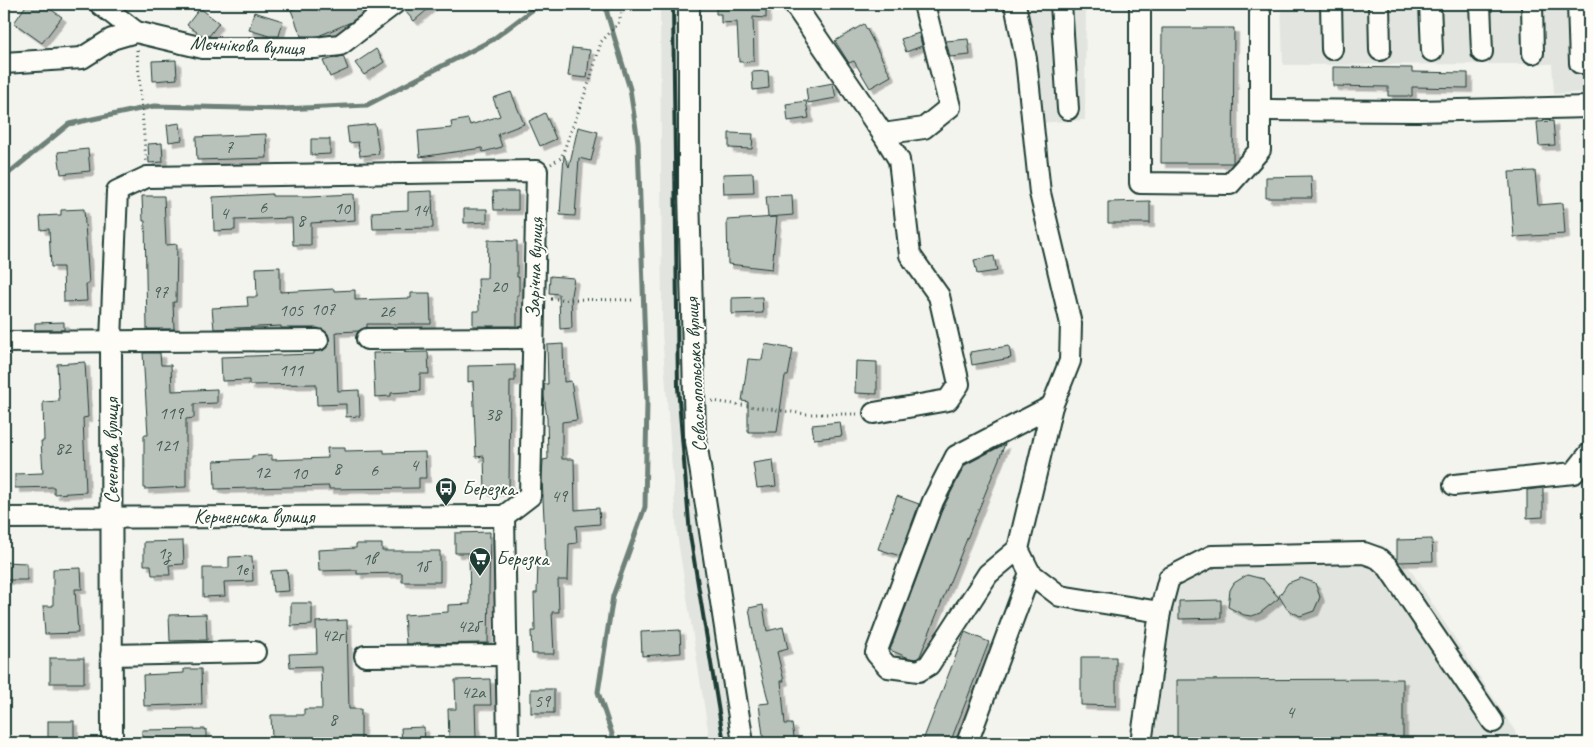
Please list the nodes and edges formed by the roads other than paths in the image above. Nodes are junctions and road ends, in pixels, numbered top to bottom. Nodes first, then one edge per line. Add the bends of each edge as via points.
1 (100, 4) edge
2 (394, 4) edge
3 (689, 4) edge
4 (794, 4) edge
5 (924, 4) edge
6 (1015, 4) edge
7 (1061, 4) edge
8 (1140, 4) edge
9 (1331, 4) edge
10 (1379, 4) edge
11 (1430, 4) edge
12 (1480, 4) edge
13 (1532, 4) edge
14 (1578, 4) edge
15 (1260, 13) dead end
16 (136, 32) junction
17 (1332, 49) dead end
18 (1380, 50) dead end
19 (1432, 51) dead end
20 (1482, 52) dead end
21 (1533, 53) dead end
22 (4, 63) edge
23 (1589, 63) edge
24 (1589, 107) edge
25 (1068, 109) dead end
26 (1260, 110) junction
27 (883, 134) junction
28 (537, 171) joint
29 (532, 338) junction
30 (368, 339) dead end
31 (318, 340) dead end
32 (111, 341) junction
33 (4, 342) edge
34 (1052, 406) junction
35 (874, 414) road end
36 (1589, 454) edge
37 (1454, 485) dead end
38 (504, 516) junction
39 (111, 517) junction
40 (4, 518) edge
41 (1018, 549) junction
42 (1030, 573) junction
43 (1160, 612) junction
44 (255, 652) dead end
45 (111, 655) junction
46 (365, 656) dead end
47 (506, 656) junction
48 (1492, 722) dead end
49 (112, 743) edge
50 (508, 743) edge
51 (742, 743) edge
52 (967, 743) edge
53 (1141, 743) edge

1 - 16 street
2 - 16 street, Мєчнікова вулиця via 340,45 315,48 203,48
3 - 51 street, Севастопольська вулиця via 689,201 695,435
4 - 27 street
5 - 27 street via 950,107 924,128
6 - 34 street via 1026,59 1040,193 1071,324 1070,361
7 - 25 street
8 - 26 street via 1140,183 1230,184 1260,150
9 - 17 street
10 - 18 street
11 - 19 street
12 - 20 street
13 - 21 street
14 - 23 street via 1580,63
15 - 26 street
16 - 22 street, Мєчнікова вулиця via 112,39 82,58
24 - 26 street
27 - 35 street via 899,160 910,255 939,296 959,384 948,400
28 - 29 street, Зарічна вулиця
28 - 32 street, Сєченова вулиця via 147,177 117,192
29 - 30 street
29 - 38 street, Зарічна вулиця via 530,496
31 - 32 street
32 - 33 street
32 - 39 street, Сєченова вулиця
34 - 41 street
34 - 41 street via 956,456 933,501 876,653 888,667 919,672 929,664 988,574
36 - 37 street via 1574,473
38 - 39 street, Керченська вулиця
38 - 47 street
39 - 40 street, Керченська вулиця
39 - 45 street, Сєченова вулиця
41 - 42 street
42 - 43 street via 1060,596
42 - 52 street
43 - 48 street via 1169,578 1212,556 1371,555 1388,567
43 - 53 street
44 - 45 street
45 - 49 street, Сєченова вулиця
46 - 47 street
47 - 50 street

